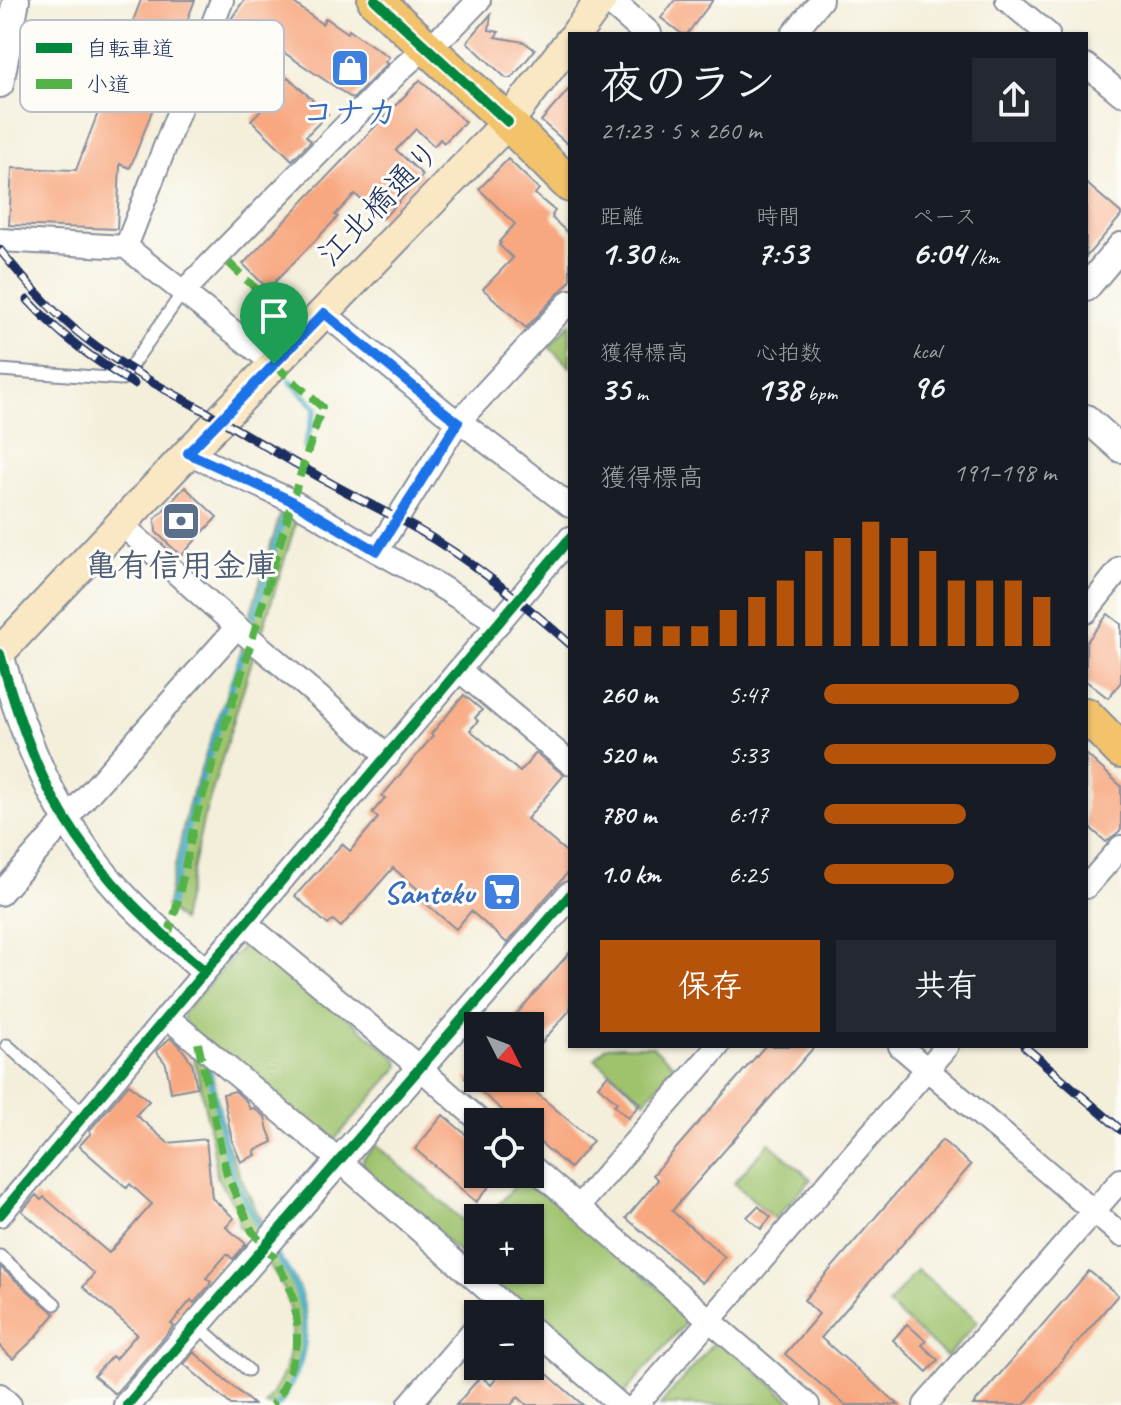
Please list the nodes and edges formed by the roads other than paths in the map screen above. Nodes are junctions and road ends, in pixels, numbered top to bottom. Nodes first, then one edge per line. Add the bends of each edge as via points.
1 (16, 0) edge
2 (222, 0) edge
3 (375, 0) edge
4 (479, 0) edge
5 (601, 0) edge
6 (609, 0) edge
7 (821, 0) edge
8 (1007, 0) edge
9 (214, 20) edge
10 (1038, 31) edge
11 (577, 32) edge
12 (646, 32) edge
13 (795, 32) edge
14 (568, 44) edge
15 (426, 47) junction
16 (1088, 67) edge
17 (0, 84) edge
18 (1121, 94) edge
19 (178, 112) edge
20 (508, 122) junction
21 (568, 183) edge
22 (0, 240) edge
23 (1121, 246) edge
24 (126, 247) junction
25 (1088, 286) edge
26 (183, 292) junction
27 (568, 303) edge
28 (324, 313) junction
29 (274, 364) junction
30 (0, 370) edge
31 (1088, 420) edge
32 (458, 422) junction
33 (1121, 449) edge
34 (188, 453) junction
35 (568, 504) edge
36 (121, 524) junction
37 (568, 540) edge
38 (377, 551) junction
39 (1121, 568) edge
40 (1088, 609) edge
41 (499, 623) junction
42 (237, 627) junction
43 (0, 653) edge
44 (459, 670) junction
45 (1088, 717) edge
46 (1121, 751) edge
47 (388, 756) junction
48 (568, 761) edge
49 (66, 820) junction
50 (1121, 847) edge
51 (1088, 885) edge
52 (0, 894) edge
53 (568, 897) edge
54 (247, 924) junction
55 (203, 969) junction
56 (167, 1017) junction
57 (7, 1045) dead end
58 (716, 1048) edge
59 (902, 1048) edge
60 (945, 1048) edge
61 (420, 1068) junction
62 (927, 1069) junction
63 (465, 1108) edge
64 (85, 1115) junction
65 (340, 1161) junction
66 (544, 1177) edge
67 (1121, 1180) edge
68 (578, 1207) junction
69 (1094, 1212) junction
70 (0, 1215) edge
71 (1121, 1235) edge
72 (0, 1256) edge
73 (491, 1300) edge
74 (55, 1304) dead end
75 (711, 1320) junction
76 (197, 1325) junction
77 (544, 1339) edge
78 (464, 1341) edge
79 (248, 1370) dead end
80 (0, 1395) edge
81 (10, 1405) edge
82 (127, 1405) edge
83 (409, 1405) edge
84 (620, 1405) edge
85 (636, 1405) edge
86 (808, 1405) edge
87 (925, 1405) edge

1 - 17 street
2 - 9 street
3 - 15 main road
4 - 15 street
5 - 11 main road
6 - 12 street
7 - 13 street
8 - 10 street
14 - 20 main road, 江北橋通り
15 - 20 main road
15 - 26 street
16 - 18 street
19 - 24 street
20 - 21 main road
20 - 28 main road, 江北橋通り
22 - 24 street
23 - 25 street
24 - 26 street
26 - 29 street
26 - 30 lane via 122,379
27 - 32 street
28 - 29 main road, 江北橋通り
28 - 32 street
29 - 34 main road, 江北橋通り
31 - 33 street
32 - 35 street
32 - 38 street
34 - 36 main road, 江北橋通り
34 - 38 street via 292,501
36 - 42 street
36 - 43 main road, 江北橋通り
37 - 41 street
38 - 41 street
39 - 40 street
41 - 44 street
42 - 47 street
42 - 49 street
43 - 49 street via 38,765
44 - 47 street
44 - 48 street
45 - 46 main road
47 - 54 street
49 - 52 street
49 - 55 street via 121,893
50 - 51 street
53 - 61 street
54 - 55 street
54 - 61 street
55 - 56 street
56 - 64 street
56 - 65 street
57 - 64 lane
58 - 68 street
59 - 62 street
60 - 62 street
61 - 63 street
61 - 65 street
62 - 69 street
62 - 75 street
64 - 70 street
65 - 73 street
65 - 76 street
66 - 68 street
67 - 69 street
68 - 75 street
69 - 71 street
69 - 87 street
72 - 74 lane
75 - 85 street
75 - 86 street
76 - 79 lane
76 - 82 street
77 - 84 street
78 - 83 street
80 - 81 street

